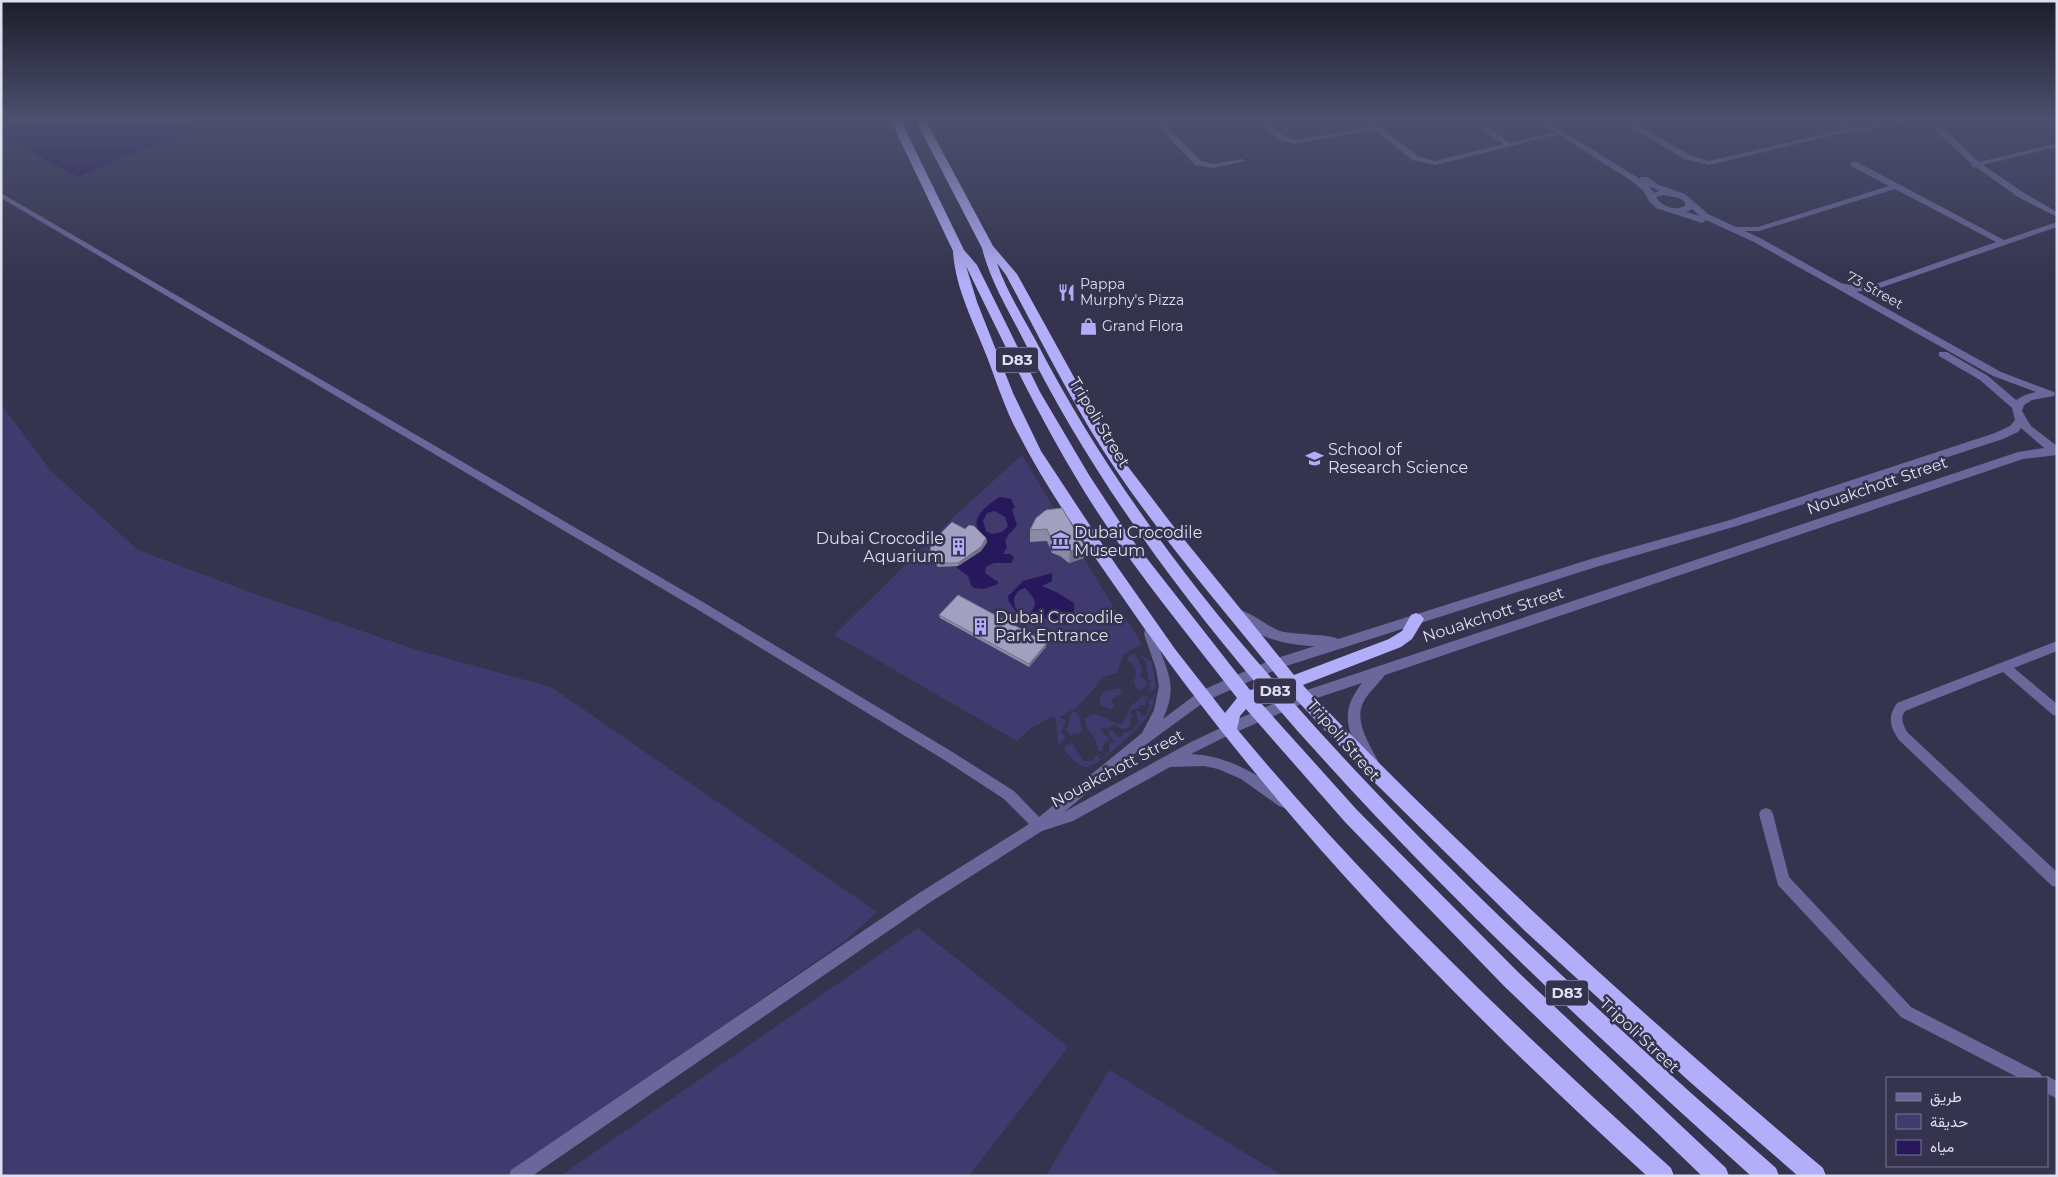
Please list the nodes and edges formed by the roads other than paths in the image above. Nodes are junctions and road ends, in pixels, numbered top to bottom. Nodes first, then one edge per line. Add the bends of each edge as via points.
1 (923, 174) edge
2 (949, 174) edge
3 (1624, 174) edge
4 (1637, 174) edge
5 (1873, 174) edge
6 (1989, 174) edge
7 (1896, 186) junction
8 (1671, 192) junction
9 (1, 195) edge
10 (1652, 196) junction
11 (1690, 204) junction
12 (1672, 210) junction
13 (2057, 215) edge
14 (2057, 224) edge
15 (1735, 229) junction
16 (1759, 229) junction
17 (1757, 240) junction
18 (2004, 243) junction
19 (988, 248) junction
20 (959, 251) junction
21 (1840, 286) junction
22 (1874, 287) junction
23 (1874, 305) junction
24 (2053, 394) edge
25 (2018, 407) junction
26 (2020, 421) junction
27 (2057, 451) edge
28 (1219, 594) junction
29 (1416, 619) junction
30 (1150, 628) junction
31 (1352, 639) junction
32 (2057, 646) edge
33 (1276, 664) junction
34 (2005, 668) junction
35 (1382, 670) junction
36 (1290, 682) junction
37 (1203, 696) junction
38 (1303, 696) junction
39 (2057, 711) edge
40 (1229, 729) junction
41 (1140, 742) junction
42 (1158, 766) junction
43 (1378, 774) junction
44 (1290, 807) junction
45 (1766, 814) dead end
46 (1038, 826) junction
47 (2057, 881) edge
48 (2033, 1077) edge
49 (517, 1176) edge
50 (1663, 1176) edge
51 (1718, 1176) edge
52 (1768, 1176) edge
53 (1815, 1176) edge

1 - 20 highway, D83
2 - 19 highway, Tripoli Street / D83
3 - 10 street
4 - 8 street
5 - 7 street
6 - 13 street
7 - 16 street
7 - 18 street
8 - 10 street
8 - 11 street, 73 Street
9 - 46 street via 704,608 950,757 1009,795
10 - 12 street, 73 Street via 1656,204
11 - 12 street via 1687,209
11 - 15 street, 73 Street via 1705,216
12 - 25 street, 73 Street via 1713,226 1875,314 1984,378
14 - 18 street
15 - 16 street
15 - 17 street, 73 Street
16 - 17 street
17 - 21 street, 73 Street
18 - 22 street
19 - 28 highway via 1011,274 1121,468
19 - 52 highway, Tripoli Street / D83 via 992,266 1095,457 1179,577 1316,740 1373,803 1534,963
20 - 30 highway via 961,273 1025,434
20 - 51 highway, D83 via 971,265 1056,433 1122,538 1244,695 1351,816 1542,1010
21 - 22 street via 1855,289
21 - 23 street, 73 Street
22 - 23 street via 1870,297
23 - 24 street, 73 Street via 1997,374
24 - 25 street via 2034,395
25 - 26 street
26 - 27 street via 2034,437
26 - 29 street, Nouakchott Street via 2008,433 1799,502
27 - 35 street, Nouakchott Street via 2022,455
28 - 31 street via 1254,625 1280,637 1306,642
28 - 33 highway
29 - 31 street, Nouakchott Street
29 - 36 highway via 1407,635 1395,643
30 - 37 highway
30 - 41 street via 1151,643 1164,676 1164,693 1156,719
31 - 33 street, Nouakchott Street
32 - 34 street
33 - 36 highway
33 - 37 street, Nouakchott Street
34 - 39 street
34 - 47 street via 1901,707 1895,719 1903,736
35 - 38 street, Nouakchott Street
35 - 43 street via 1361,692 1353,716 1357,734
36 - 38 highway
36 - 40 highway via 1240,704 1232,715
37 - 40 highway
37 - 41 street, Nouakchott Street
38 - 40 street, Nouakchott Street
38 - 43 highway
40 - 42 street, Nouakchott Street
40 - 44 highway
41 - 46 street, Nouakchott Street
42 - 44 street via 1194,759 1226,765 1249,775
42 - 46 street, Nouakchott Street via 1075,814
43 - 53 highway via 1532,925 1697,1075
44 - 50 highway via 1470,995
45 - 48 street via 1783,880 1906,1012
46 - 49 street via 924,898

